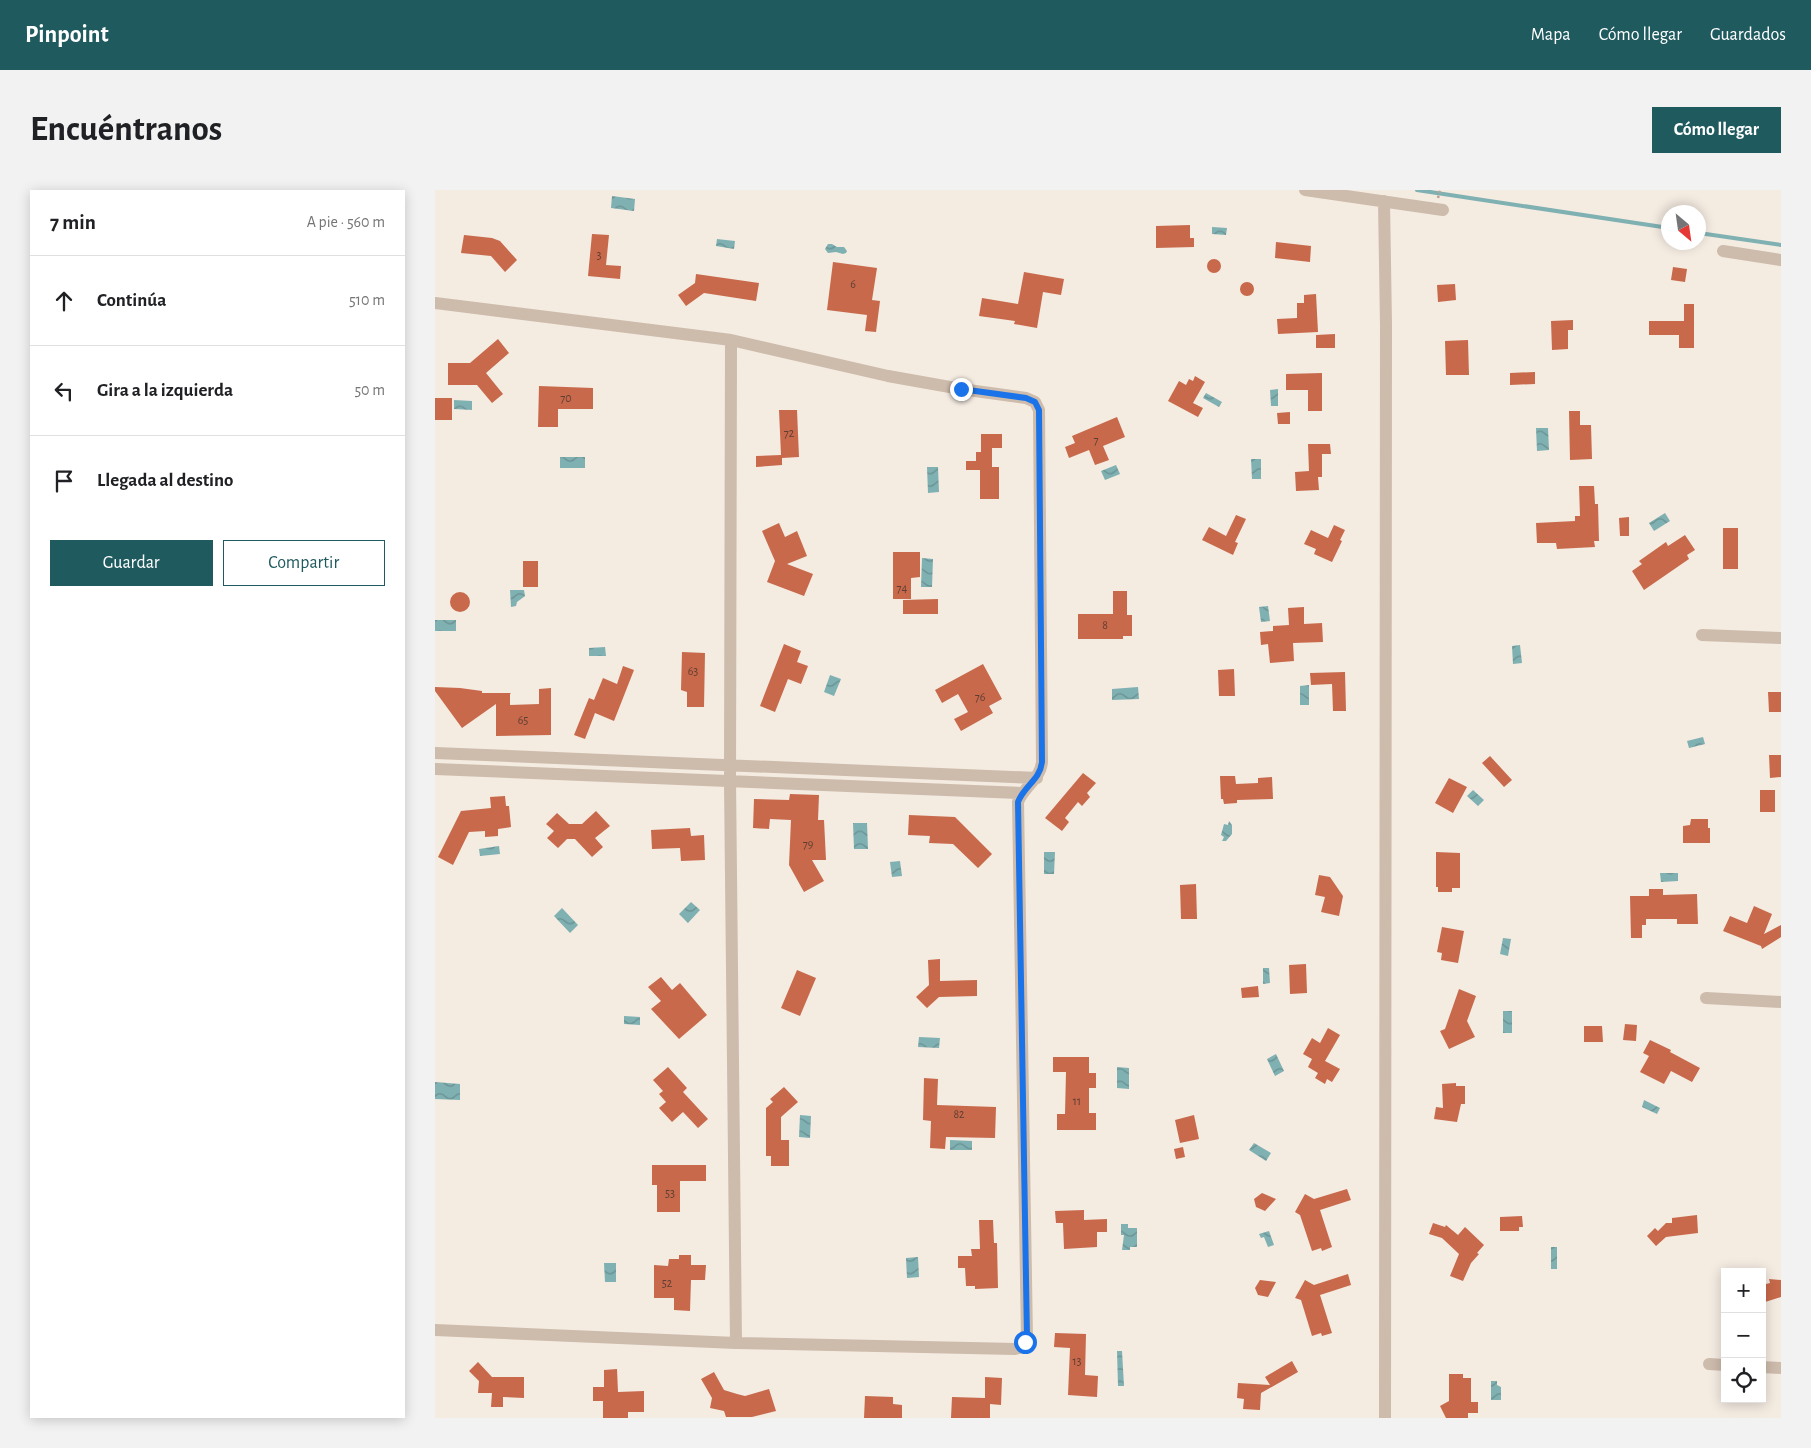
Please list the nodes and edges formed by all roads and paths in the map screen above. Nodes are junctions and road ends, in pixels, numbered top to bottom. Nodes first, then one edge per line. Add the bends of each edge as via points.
1 (1305, 190) edge
2 (1440, 190) edge
3 (1384, 201) junction
4 (1441, 204) joint
5 (1723, 251) dead end
6 (1781, 260) edge
7 (435, 304) edge
8 (731, 340) junction
9 (1702, 635) dead end
10 (1781, 638) edge
11 (435, 753) edge
12 (730, 766) junction
13 (435, 769) edge
14 (1037, 778) junction
15 (730, 781) junction
16 (1021, 793) junction
17 (1706, 998) dead end
18 (1781, 1002) edge
19 (435, 1330) edge
20 (736, 1343) junction
21 (1709, 1364) dead end
22 (1721, 1365) edge
23 (1766, 1367) edge
24 (1781, 1368) edge
25 (1385, 1418) edge

1 - 3 street
2 - 4 path
3 - 4 street
3 - 25 street
5 - 6 street
7 - 8 street
8 - 12 street
8 - 14 street via 888,376 1035,402 1039,410 1042,762
9 - 10 street
11 - 12 street
12 - 14 street
12 - 15 street
13 - 15 street
14 - 16 street
15 - 16 street
15 - 20 street
16 - 20 street via 1018,802 1027,1328 1023,1347
17 - 18 street
19 - 20 street
21 - 22 street
23 - 24 street

